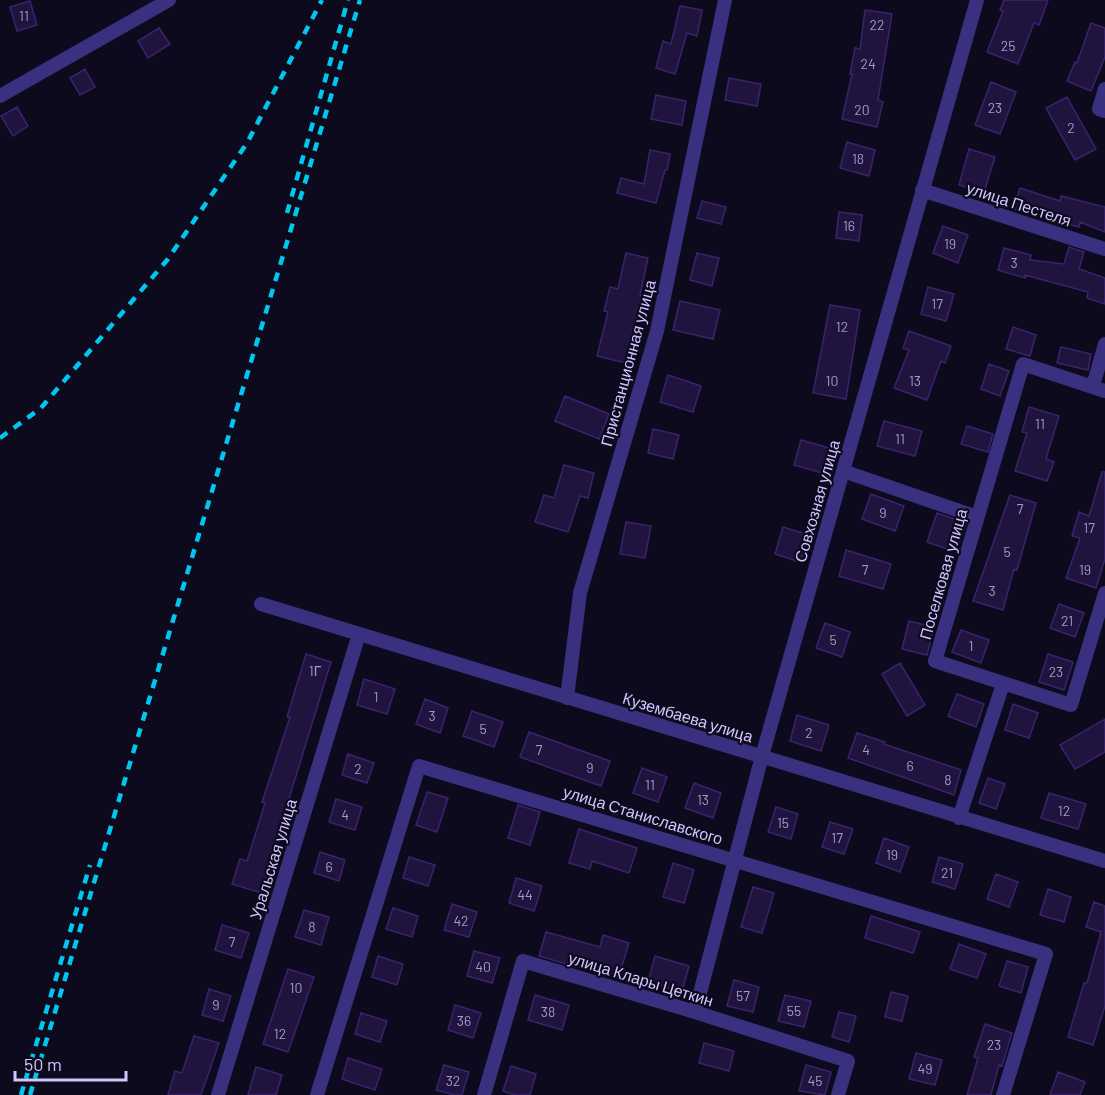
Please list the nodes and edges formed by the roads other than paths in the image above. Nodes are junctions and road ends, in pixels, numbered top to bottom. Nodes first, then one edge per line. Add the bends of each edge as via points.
1 (169, 0) edge
2 (725, 0) edge
3 (977, 0) edge
4 (1105, 89) edge
5 (0, 96) edge
6 (1105, 111) edge
7 (922, 190) junction
8 (1105, 249) edge
9 (1105, 344) edge
10 (1099, 388) edge
11 (843, 471) junction
12 (976, 517) junction
13 (1105, 593) edge
14 (261, 604) dead end
15 (359, 634) junction
16 (1003, 684) junction
17 (567, 698) junction
18 (762, 756) junction
19 (959, 818) junction
20 (735, 860) junction
21 (1105, 861) edge
22 (695, 1012) junction
23 (218, 1095) edge
24 (317, 1095) edge
25 (484, 1095) edge
26 (838, 1095) edge
27 (1003, 1095) edge

1 - 5 street
2 - 17 street, Пристанционная улица via 657,331 580,593
3 - 7 street, Совхозная улица
4 - 6 street via 1099,109
7 - 8 street, улица Пестеля
7 - 11 street, Совхозная улица
9 - 10 street
10 - 12 street, Поселковая улица via 1023,364
11 - 12 street
11 - 18 street, Совхозная улица
12 - 16 street, Поселковая улица via 935,661
13 - 16 street, Поселковая улица via 1071,705
14 - 15 street, Кузембаева улица
15 - 17 street, Кузембаева улица
15 - 23 street, Уральская улица
16 - 19 street
17 - 18 street, Кузембаева улица
18 - 19 street, Кузембаева улица
18 - 20 street, Совхозная улица
19 - 21 street, Кузембаева улица
20 - 22 street, Совхозная улица
20 - 24 street, улица Станиславского via 419,766
20 - 27 street, улица Станиславского via 1046,954
22 - 25 street, улица Клары Цеткин via 523,961
22 - 26 street, улица Клары Цеткин via 848,1061

